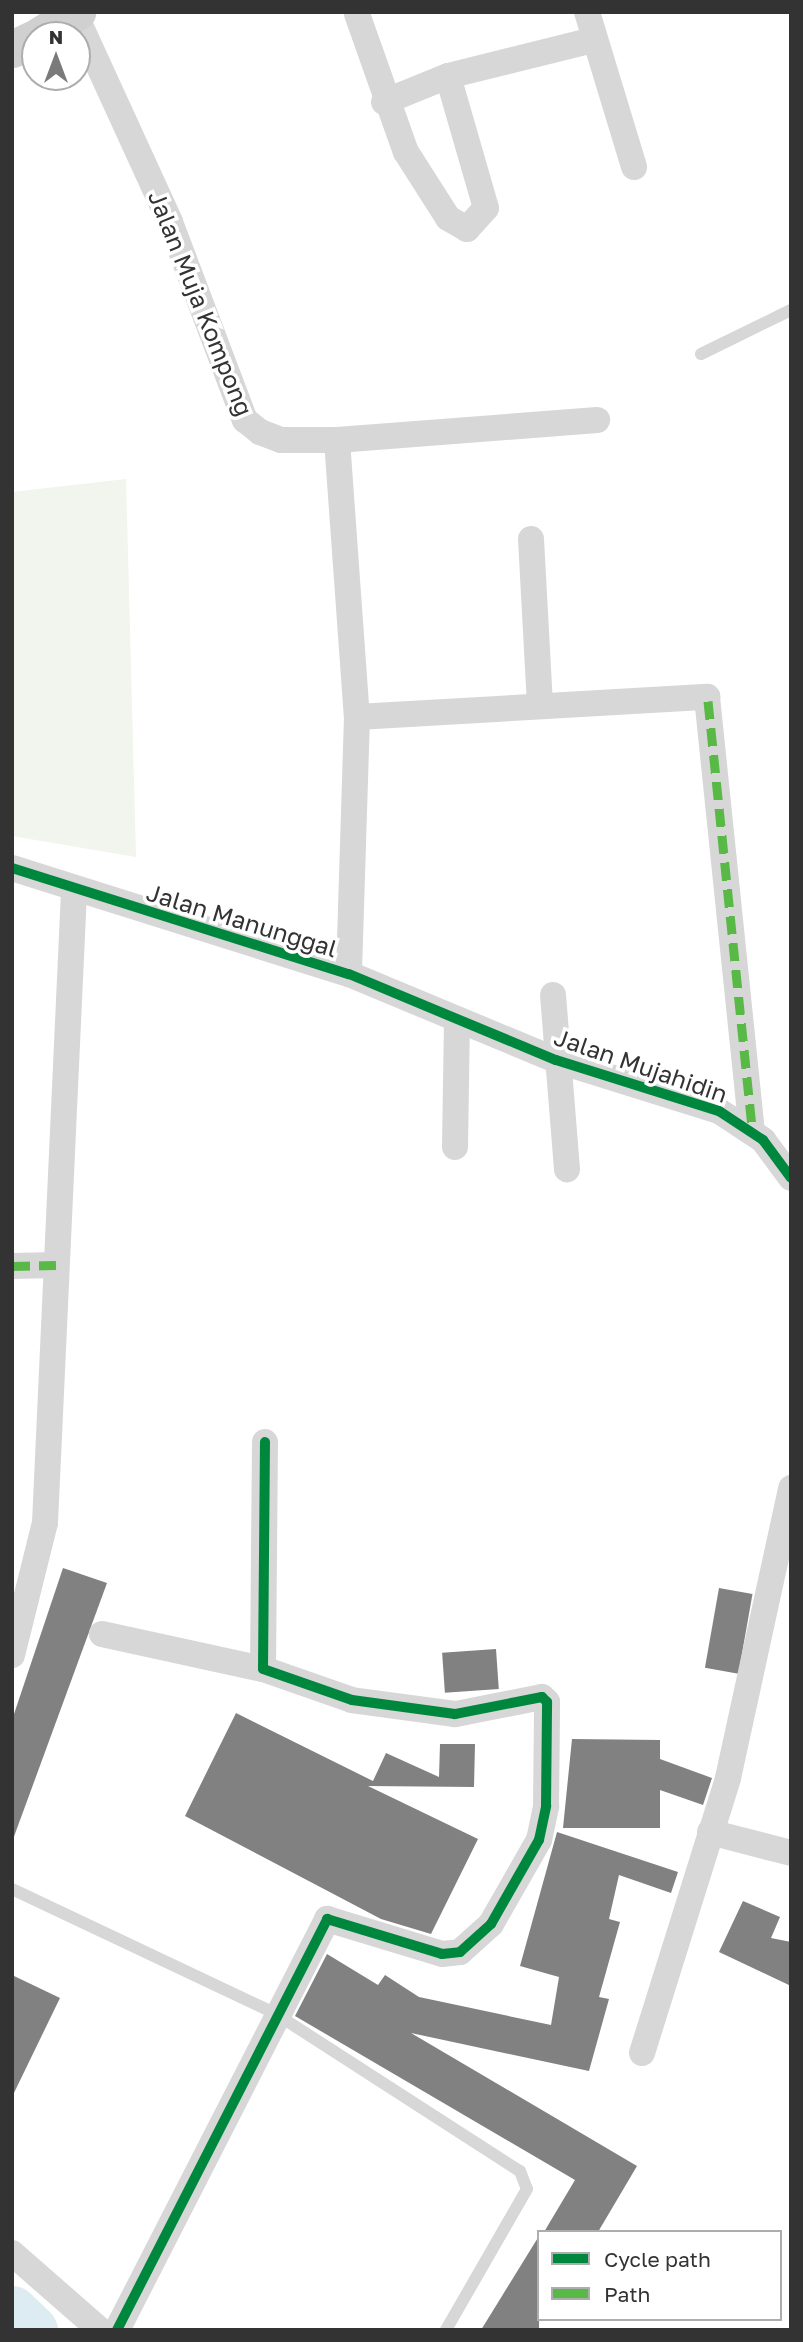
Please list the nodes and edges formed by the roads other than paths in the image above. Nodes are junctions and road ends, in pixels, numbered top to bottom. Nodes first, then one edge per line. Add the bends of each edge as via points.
1 (587, 12) edge
2 (76, 13) edge
3 (357, 14) dead end
4 (594, 40) junction
5 (448, 76) junction
6 (384, 102) junction
7 (634, 167) dead end
8 (791, 310) edge
9 (701, 354) dead end
10 (597, 420) dead end
11 (337, 440) junction
12 (531, 539) dead end
13 (540, 705) junction
14 (357, 717) junction
15 (12, 868) edge
16 (74, 891) junction
17 (349, 974) junction
18 (553, 995) dead end
19 (457, 1020) junction
20 (556, 1060) junction
21 (752, 1129) junction
22 (455, 1147) dead end
23 (567, 1169) dead end
24 (791, 1178) edge
25 (56, 1265) junction
26 (12, 1266) edge
27 (265, 1442) dead end
28 (791, 1488) edge
29 (102, 1634) dead end
30 (12, 1655) edge
31 (263, 1669) junction
32 (710, 1832) junction
33 (791, 1853) edge
34 (12, 1889) edge
35 (276, 2014) junction
36 (642, 2053) dead end
37 (12, 2253) edge
38 (100, 2330) edge
39 (117, 2330) edge
40 (446, 2330) edge

1 - 4 street
2 - 11 street, Jalan Muja Kompong via 170,222 245,420 281,440
3 - 6 street
4 - 5 street
4 - 7 street
5 - 6 street
5 - 6 street via 486,208 467,229 448,218 406,152
8 - 9 lane
10 - 11 street, Jalan Muja Kompong
11 - 14 street
12 - 13 street
13 - 14 street
13 - 21 street via 707,697
14 - 17 street
15 - 16 street, Jalan Manunggal
16 - 17 street, Jalan Manunggal
16 - 25 street
17 - 19 street, Jalan Manunggal
18 - 20 street
19 - 20 street, Jalan Mujahidin
19 - 22 street
20 - 21 street, Jalan Mujahidin via 719,1111
20 - 23 street
21 - 24 street, Jalan Mujahidin
25 - 26 street
25 - 30 street via 45,1523
27 - 31 street
28 - 32 street via 728,1778
29 - 31 street
31 - 35 street via 352,1700 454,1714 532,1695 547,1702 539,1840 491,1924 460,1952 442,1954 327,1919
32 - 33 street
32 - 36 street
34 - 35 lane
35 - 39 street
35 - 40 lane via 526,2179 527,2189
37 - 38 street

